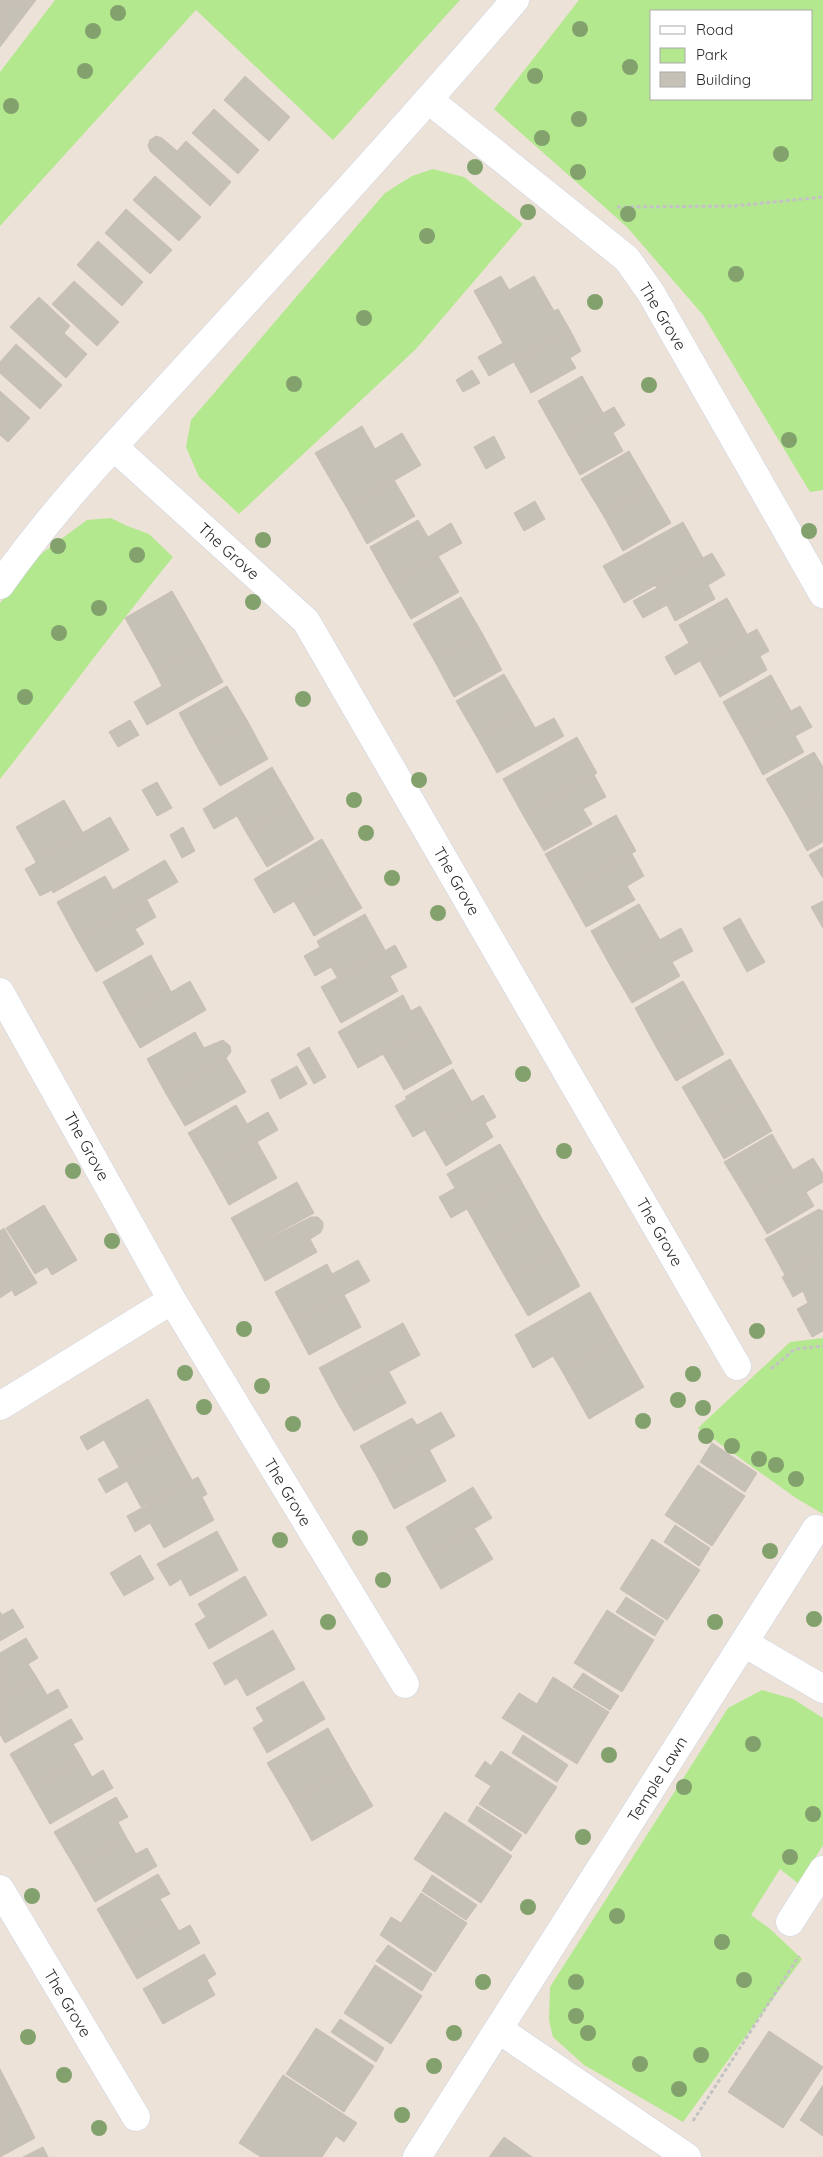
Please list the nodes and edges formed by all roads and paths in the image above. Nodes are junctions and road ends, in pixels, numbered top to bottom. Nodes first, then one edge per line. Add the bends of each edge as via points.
1 (515, 0) edge
2 (429, 100) junction
3 (823, 197) edge
4 (585, 224) junction
5 (114, 447) junction
6 (0, 585) edge
7 (823, 594) edge
8 (0, 992) edge
9 (172, 1300) junction
10 (823, 1346) edge
11 (737, 1366) joint
12 (0, 1406) edge
13 (816, 1529) dead end
14 (744, 1643) junction
15 (405, 1684) dead end
16 (823, 1689) edge
17 (823, 1870) edge
18 (0, 1889) edge
19 (790, 1922) joint
20 (498, 2029) junction
21 (136, 2117) dead end
22 (681, 2153) edge
23 (417, 2157) edge

1 - 2 street
2 - 4 street, The Grove
2 - 5 street
3 - 4 path via 734,206 619,206
4 - 7 street, The Grove via 627,259 650,293
5 - 6 street via 26,548
5 - 11 street, The Grove via 306,621
8 - 9 street, The Grove
9 - 12 street
9 - 15 street, The Grove
10 - 11 path via 795,1349 759,1379
13 - 14 street, Temple Lawn
14 - 16 street
14 - 20 street, Temple Lawn
17 - 19 street
18 - 21 street, The Grove
19 - 22 path via 800,1954
20 - 22 street
20 - 23 street, Temple Lawn

